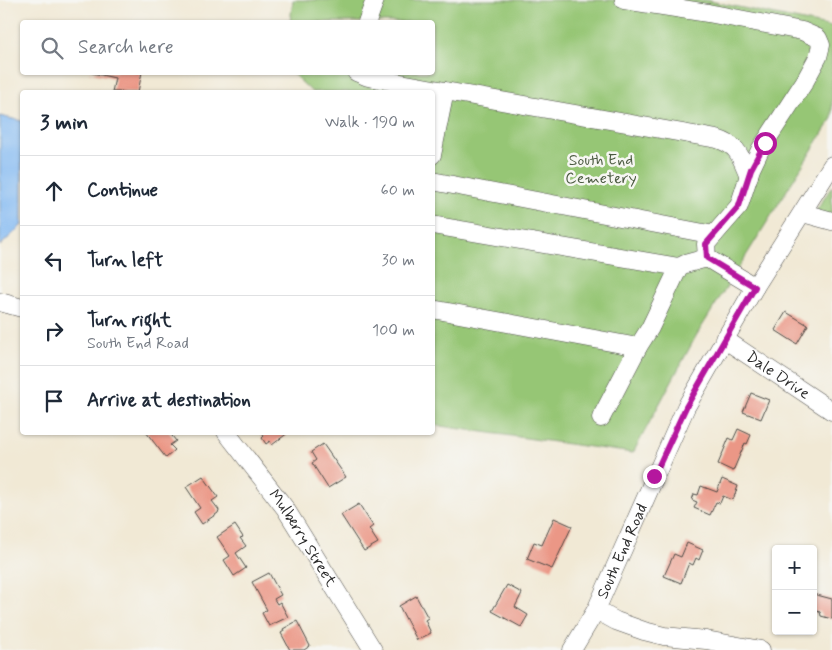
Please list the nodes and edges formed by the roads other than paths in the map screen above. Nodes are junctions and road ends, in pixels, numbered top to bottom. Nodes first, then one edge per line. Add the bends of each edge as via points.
1 (375, 0) edge
2 (624, 0) edge
3 (368, 20) edge
4 (363, 75) edge
5 (445, 91) junction
6 (435, 140) edge
7 (727, 142) junction
8 (765, 143) junction
9 (832, 165) edge
10 (749, 176) junction
11 (435, 182) edge
12 (802, 213) junction
13 (832, 221) edge
14 (435, 226) edge
15 (709, 246) junction
16 (679, 268) junction
17 (755, 287) junction
18 (0, 302) edge
19 (20, 307) edge
20 (435, 311) edge
21 (724, 339) junction
22 (638, 347) junction
23 (832, 411) edge
24 (601, 418) dead end
25 (228, 435) edge
26 (596, 610) junction
27 (373, 650) edge
28 (572, 650) edge
29 (761, 650) edge

1 - 3 street
2 - 8 street via 802,31 818,38 821,45 818,57
4 - 5 street
5 - 6 street
5 - 7 street
7 - 8 street via 749,146
7 - 10 street via 740,155
8 - 10 street
9 - 12 street, South End Road
10 - 15 street via 739,206
11 - 15 street via 688,230
12 - 13 street
12 - 17 street, South End Road
14 - 16 street
15 - 16 street
15 - 17 street
16 - 22 street
17 - 21 street, South End Road
18 - 19 street
20 - 22 street
21 - 23 street, Dale Drive
21 - 26 street, South End Road via 686,407
22 - 24 street
25 - 27 street, Mulberry Street via 286,508
26 - 28 street, South End Road
26 - 29 street via 616,621 664,636

